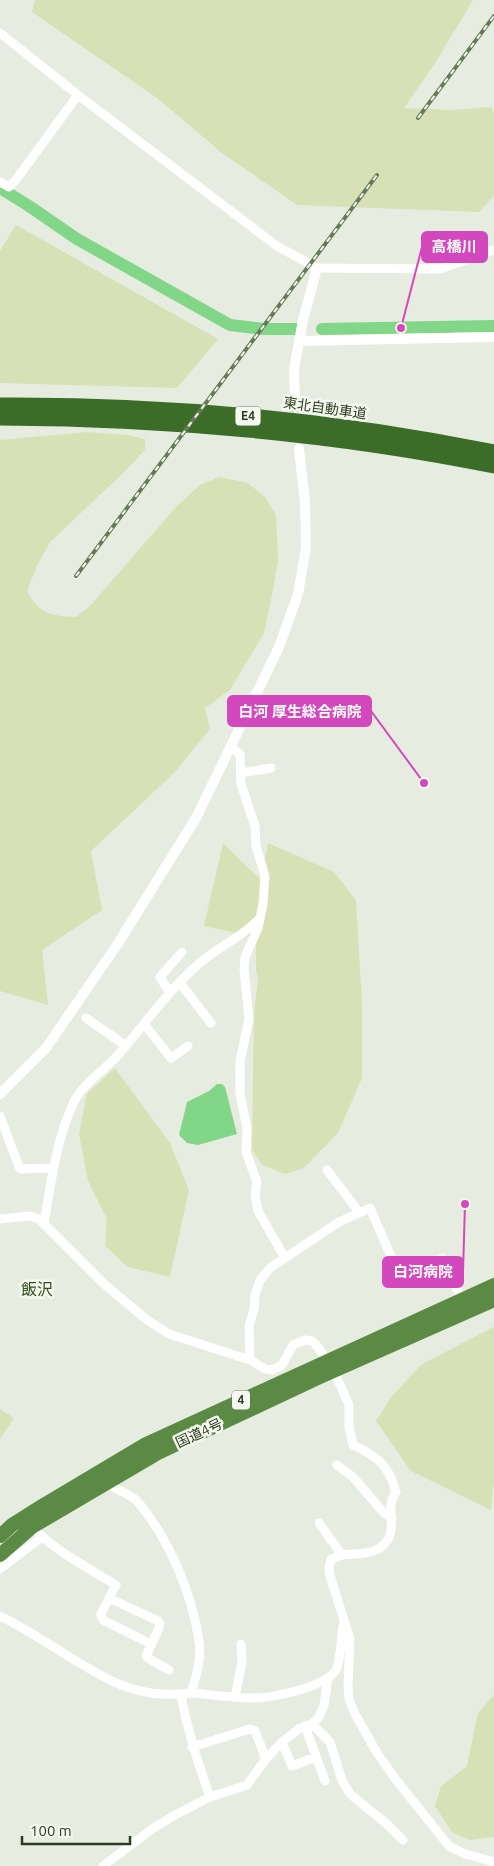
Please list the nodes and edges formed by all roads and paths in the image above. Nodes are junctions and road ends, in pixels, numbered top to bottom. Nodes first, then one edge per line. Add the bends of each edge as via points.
1 (0, 33) edge
2 (78, 95) junction
3 (0, 182) edge
4 (494, 250) edge
5 (317, 268) junction
6 (494, 337) edge
7 (299, 341) junction
8 (295, 402) tunnel mouth
9 (0, 405) edge
10 (0, 418) edge
11 (299, 449) dead end
12 (494, 452) edge
13 (494, 466) edge
14 (230, 747) junction
15 (271, 768) dead end
16 (241, 773) junction
17 (259, 919) junction
18 (182, 952) dead end
19 (180, 983) junction
20 (170, 993) junction
21 (86, 1018) dead end
22 (211, 1023) dead end
23 (144, 1024) junction
24 (126, 1045) junction
25 (188, 1046) dead end
26 (0, 1094) edge
27 (0, 1116) edge
28 (53, 1168) junction
29 (327, 1170) dead end
30 (359, 1212) junction
31 (0, 1219) edge
32 (44, 1224) junction
33 (285, 1258) junction
34 (494, 1285) edge
35 (462, 1300) junction
36 (494, 1300) edge
37 (250, 1360) junction
38 (331, 1366) junction
39 (337, 1465) dead end
40 (107, 1482) junction
41 (392, 1518) junction
42 (319, 1523) dead end
43 (32, 1527) junction
44 (0, 1536) edge
45 (42, 1537) junction
46 (0, 1555) edge
47 (342, 1555) junction
48 (0, 1569) edge
49 (109, 1598) junction
50 (0, 1616) edge
51 (345, 1618) junction
52 (151, 1644) junction
53 (241, 1644) dead end
54 (169, 1670) dead end
55 (328, 1678) junction
56 (191, 1693) junction
57 (181, 1694) junction
58 (235, 1697) junction
59 (308, 1725) junction
60 (282, 1742) junction
61 (192, 1747) junction
62 (316, 1757) junction
63 (266, 1759) junction
64 (325, 1781) dead end
65 (210, 1797) junction
66 (402, 1840) dead end
67 (494, 1862) edge
68 (104, 1866) edge

1 - 2 street
2 - 3 street via 15,181 9,187
2 - 5 street via 276,246
4 - 5 street via 440,270
5 - 7 street
6 - 7 street
7 - 8 street via 294,368
9 - 12 highway, 東北自動車道 / E4 via 179,409 280,418
10 - 13 highway, E4 via 118,420 242,429 367,444
11 - 14 street via 306,548 298,594 279,647
14 - 16 street via 240,754
14 - 26 street via 196,818 117,945 46,1048
15 - 16 street
16 - 17 street via 265,876
17 - 19 street via 249,930 201,962
17 - 33 street via 245,957 249,1019 240,1061 240,1094 247,1128 246,1152 256,1182 258,1211
18 - 20 street via 160,977
19 - 20 street
19 - 22 street
20 - 23 street
21 - 24 street
23 - 24 street
23 - 25 street via 171,1058
24 - 28 street via 80,1092
27 - 28 street via 21,1169
28 - 32 street
29 - 30 street
30 - 33 street
30 - 35 street via 370,1208 400,1277 442,1258
31 - 32 street via 30,1216
32 - 37 street via 103,1284 158,1328
33 - 37 street via 260,1280 248,1326
34 - 35 highway, 国道4号 / 4
35 - 38 highway, 国道4号 / 4
36 - 38 highway, 国道4号 / 4
37 - 38 street via 273,1370 282,1365 294,1345 305,1340 317,1346
38 - 40 highway, 国道4号 / 4
38 - 41 street via 349,1405 353,1445 375,1456 392,1478 396,1492 391,1498
38 - 44 highway, 国道4号 / 4 via 146,1444 27,1515
39 - 41 street
40 - 43 highway, 国道4号 / 4
40 - 56 street via 137,1501 172,1555 189,1599 199,1642 199,1661
41 - 47 street via 390,1537 382,1546 359,1555
42 - 47 street
43 - 45 street
43 - 46 highway, 国道4号 / 4
45 - 48 street
45 - 49 street via 116,1584
47 - 51 street via 331,1560 329,1568
49 - 52 street via 101,1614 102,1620
49 - 52 street via 158,1621 159,1628
50 - 57 street via 113,1682 146,1692
51 - 55 street via 338,1662
51 - 67 street via 350,1639 349,1699 377,1752 449,1846
52 - 54 street via 146,1653 148,1658
53 - 58 street via 242,1662
55 - 58 street via 273,1695
55 - 59 street via 319,1717
56 - 57 street
56 - 58 street
57 - 61 street
59 - 60 street
59 - 62 street
59 - 66 street via 327,1737 350,1794
60 - 62 street via 292,1766
60 - 63 street
61 - 63 street via 250,1729 255,1731
61 - 65 street
62 - 64 street
63 - 65 street via 247,1785
65 - 68 street via 152,1830

